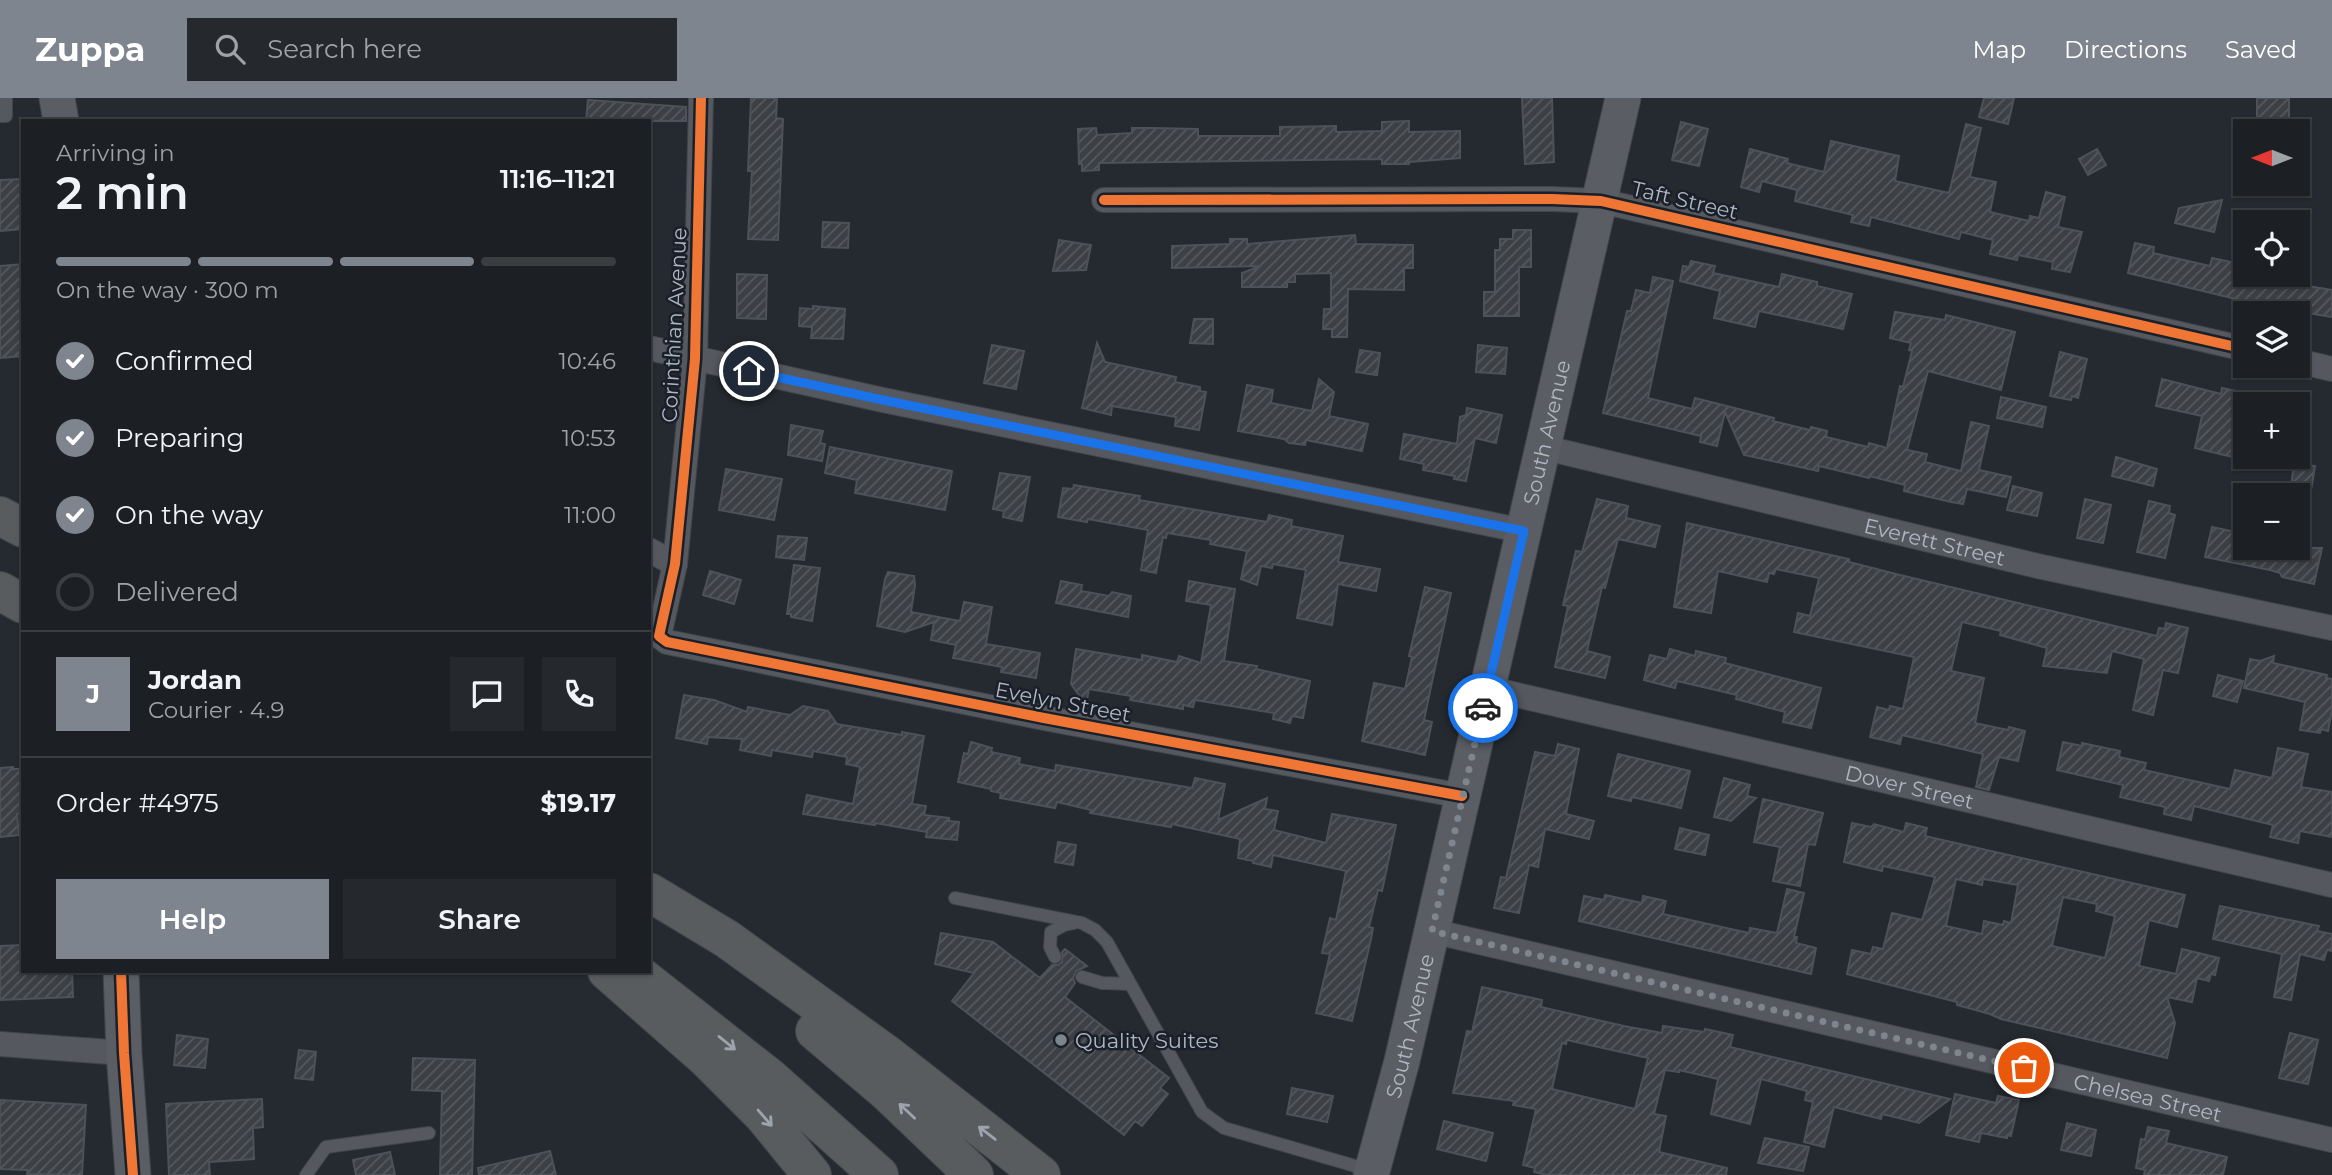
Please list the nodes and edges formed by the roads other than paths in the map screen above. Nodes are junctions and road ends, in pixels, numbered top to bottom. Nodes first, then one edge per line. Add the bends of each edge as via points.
1 (6, 98) edge
2 (57, 98) edge
3 (701, 98) edge
4 (1623, 98) edge
5 (0, 116) edge
6 (61, 119) edge
7 (1104, 200) dead end
8 (1601, 201) junction
9 (2233, 346) edge
10 (651, 348) edge
11 (695, 359) junction
12 (2310, 364) edge
13 (2332, 369) edge
14 (1542, 447) junction
15 (0, 516) edge
16 (21, 527) edge
17 (1524, 531) junction
18 (651, 551) edge
19 (675, 564) junction
20 (0, 591) edge
21 (21, 603) edge
22 (2332, 628) edge
23 (659, 636) joint
24 (1487, 688) junction
25 (1462, 796) junction
26 (2332, 885) edge
27 (651, 893) edge
28 (955, 898) dead end
29 (651, 902) edge
30 (1082, 923) junction
31 (1432, 931) junction
32 (1055, 957) dead end
33 (121, 973) edge
34 (609, 973) edge
35 (637, 973) edge
36 (1082, 977) dead end
37 (1130, 984) junction
38 (0, 1044) edge
39 (124, 1053) junction
40 (429, 1133) dead end
41 (2332, 1140) edge
42 (1378, 1174) edge
43 (133, 1175) edge
44 (306, 1175) edge
45 (812, 1175) edge
46 (879, 1175) edge
47 (974, 1175) edge
48 (1041, 1175) edge

1 - 5 lane via 6,116
2 - 6 main road
3 - 11 street, Corinthian Avenue
4 - 8 main road, South Avenue
7 - 8 street, Taft Street
8 - 9 street, Taft Street
8 - 14 main road, South Avenue
10 - 11 street
11 - 17 street
11 - 19 street, Corinthian Avenue
12 - 13 street
14 - 17 main road, South Avenue
14 - 22 street, Everett Street via 2042,566
15 - 16 highway
17 - 24 main road, South Avenue
18 - 19 street
19 - 23 street, Corinthian Avenue
20 - 21 highway
23 - 25 street, Evelyn Street via 667,642 1030,716
24 - 25 main road, South Avenue
24 - 26 street, Dover Street
25 - 31 main road, South Avenue
48 -> 27 highway via 889,1056 727,939
28 - 30 lane
47 -> 29 highway via 822,1037
30 - 32 lane via 1052,932 1050,947
30 - 37 lane via 1107,942
31 - 41 street, Chelsea Street
31 - 42 main road, South Avenue
33 - 39 main road
34 -> 45 highway via 707,1059 763,1115
35 -> 46 highway via 769,1077
36 - 37 lane
37 - 42 lane via 1202,1112 1212,1121
38 - 39 street
39 - 43 main road
40 - 44 lane via 326,1147

